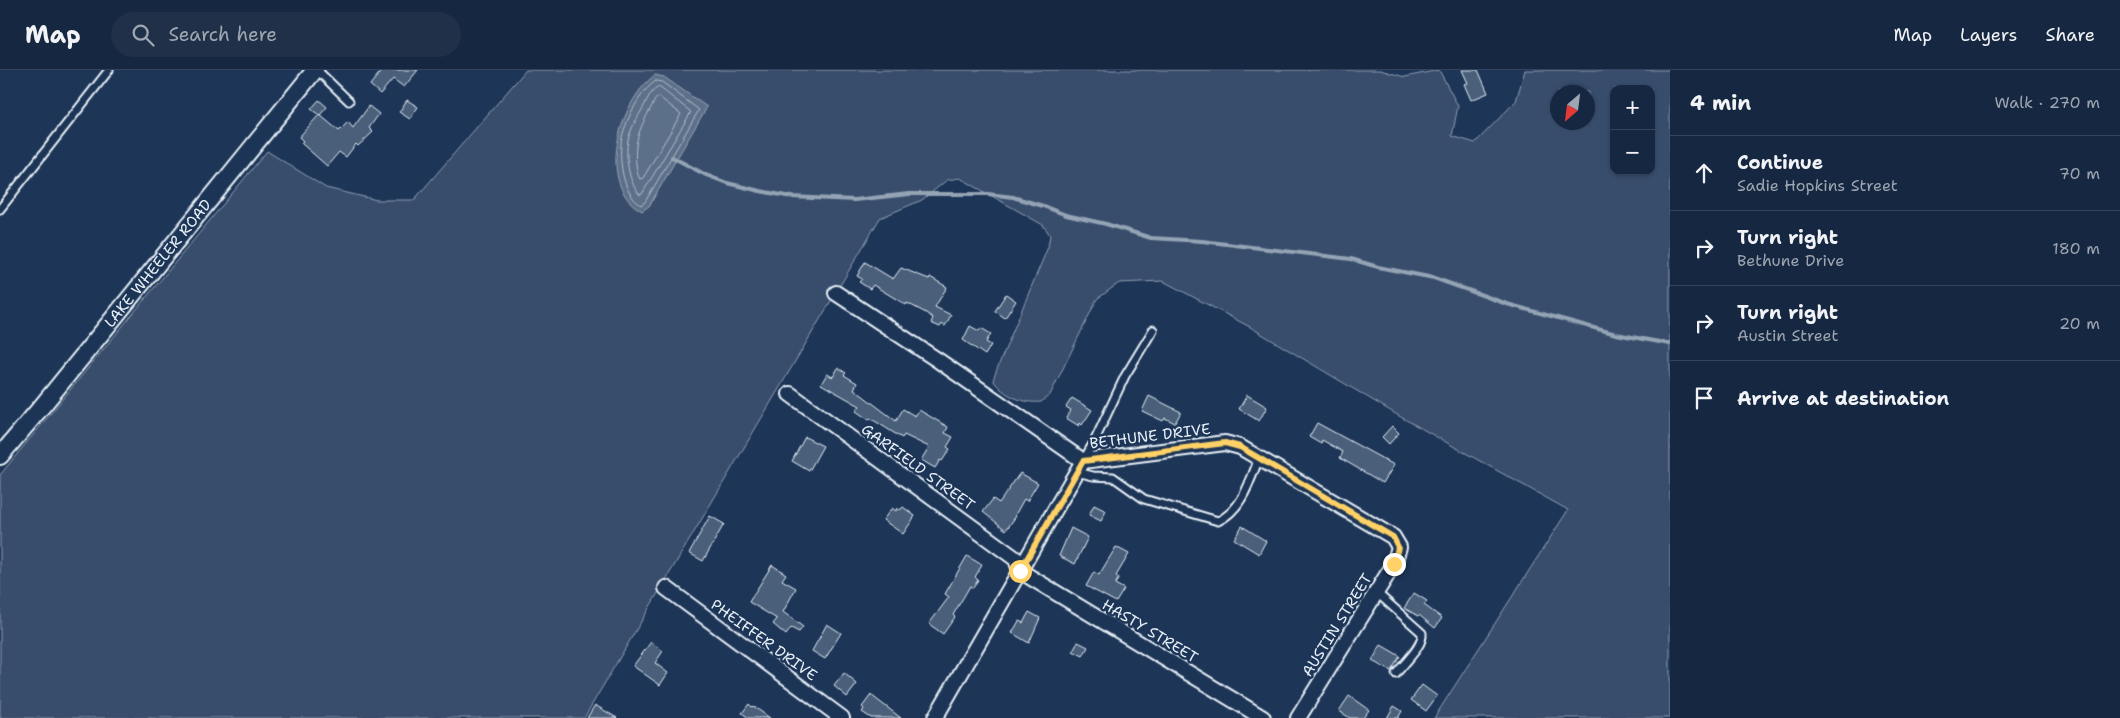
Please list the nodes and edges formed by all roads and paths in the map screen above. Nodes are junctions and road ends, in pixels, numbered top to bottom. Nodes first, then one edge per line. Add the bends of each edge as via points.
1 (110, 70) edge
2 (316, 70) edge
3 (350, 100) dead end
4 (0, 209) edge
5 (836, 293) dead end
6 (1153, 330) dead end
7 (790, 394) dead end
8 (0, 456) edge
9 (1259, 458) junction
10 (1080, 467) junction
11 (1398, 547) joint
12 (1020, 571) junction
13 (666, 588) dead end
14 (1376, 592) junction
15 (1396, 674) dead end
16 (842, 718) edge
17 (935, 718) edge
18 (1262, 718) edge
19 (1298, 718) edge

1 - 4 lane
2 - 3 lane
2 - 8 street, LAKE WHEELER ROAD
5 - 10 street, BETHUNE DRIVE via 1064,446
6 - 10 lane via 1125,376
7 - 12 street, GARFIELD STREET via 1016,559
9 - 10 street, BETHUNE DRIVE via 1225,443
9 - 10 lane via 1236,507 1218,521 1144,499 1114,477 1093,476
9 - 11 street, BETHUNE DRIVE via 1393,537
10 - 12 street
11 - 14 street, AUSTIN STREET via 1394,564
12 - 17 street
12 - 18 street, HASTY STREET
13 - 16 street, PHEIFFER DRIVE
14 - 15 lane via 1422,633 1420,646
14 - 19 street, AUSTIN STREET

